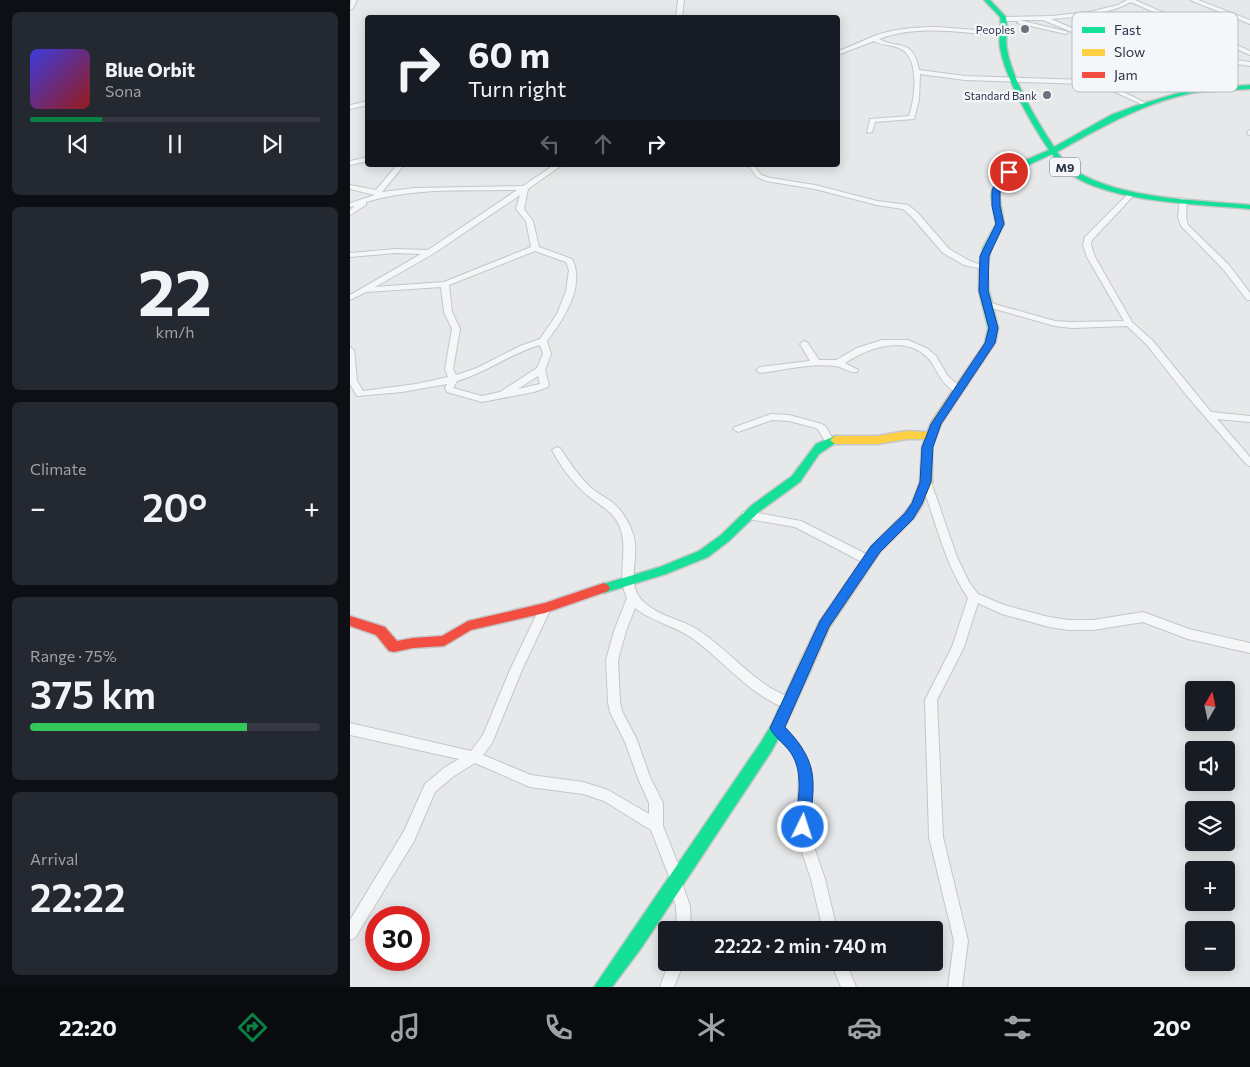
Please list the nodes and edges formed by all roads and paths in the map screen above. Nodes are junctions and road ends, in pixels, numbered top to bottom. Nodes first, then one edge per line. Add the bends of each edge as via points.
1 (354, 0) edge
2 (681, 0) edge
3 (987, 0) edge
4 (1131, 0) edge
5 (1193, 0) edge
6 (350, 8) edge
7 (1098, 12) edge
8 (1158, 12) edge
9 (1227, 12) edge
10 (1072, 14) edge
11 (679, 15) edge
12 (1238, 16) edge
13 (1041, 17) junction
14 (1008, 19) junction
15 (1250, 22) edge
16 (1072, 30) edge
17 (1072, 32) edge
18 (1004, 34) junction
19 (874, 38) junction
20 (1238, 48) edge
21 (840, 52) edge
22 (1250, 53) edge
23 (918, 72) junction
24 (1013, 78) junction
25 (1072, 82) edge
26 (1119, 92) edge
27 (1188, 92) edge
28 (365, 104) edge
29 (1145, 104) junction
30 (350, 107) edge
31 (869, 132) dead end
32 (1053, 151) junction
33 (365, 160) edge
34 (350, 163) edge
35 (400, 167) edge
36 (557, 167) edge
37 (753, 167) edge
38 (350, 187) edge
39 (525, 188) junction
40 (1132, 193) junction
41 (381, 194) junction
42 (1183, 200) junction
43 (364, 202) junction
44 (350, 205) edge
45 (1250, 207) edge
46 (350, 213) edge
47 (535, 248) junction
48 (430, 252) junction
49 (350, 255) edge
50 (983, 267) junction
51 (445, 284) junction
52 (364, 290) junction
53 (350, 298) edge
54 (1250, 298) edge
55 (987, 304) junction
56 (1129, 323) junction
57 (543, 341) junction
58 (804, 344) dead end
59 (350, 350) edge
60 (816, 363) junction
61 (838, 363) junction
62 (541, 370) junction
63 (760, 370) dead end
64 (854, 370) dead end
65 (352, 374) edge
66 (453, 378) junction
67 (958, 390) junction
68 (503, 394) junction
69 (1209, 415) junction
70 (1250, 419) edge
71 (738, 429) dead end
72 (930, 436) junction
73 (829, 441) junction
74 (557, 450) dead end
75 (1250, 462) edge
76 (926, 482) junction
77 (747, 516) junction
78 (868, 560) junction
79 (627, 581) junction
80 (974, 597) junction
81 (633, 598) junction
82 (545, 608) junction
83 (350, 621) edge
84 (1250, 648) edge
85 (788, 704) junction
86 (778, 728) junction
87 (350, 729) edge
88 (474, 757) junction
89 (656, 826) junction
90 (676, 881) junction
91 (684, 921) edge
92 (828, 921) edge
93 (350, 934) edge
94 (673, 971) edge
95 (842, 971) edge
96 (602, 987) edge
97 (667, 987) edge
98 (849, 987) edge
99 (955, 987) edge

1 - 6 street
2 - 11 street
3 - 14 street
4 - 7 street via 1119,8
4 - 8 street
5 - 9 street
10 - 13 street
12 - 15 street
13 - 14 street
13 - 16 street
14 - 17 street
14 - 18 street, M9
18 - 19 street via 929,28
18 - 24 street, M9 via 1003,46
19 - 21 street
19 - 23 street via 906,49 914,58
20 - 22 street
23 - 24 street via 965,78
23 - 31 street via 917,100 912,118 872,120
24 - 25 street
24 - 32 street, M9
26 - 29 street
27 - 29 street
28 - 30 street
29 - 32 street via 1114,117
32 - 40 street, M9 via 1064,167 1080,178
32 - 50 street via 1017,168 1001,180 995,195 1000,224 987,248
33 - 34 street
35 - 41 street
36 - 39 street
37 - 50 street via 759,176 768,180 905,207 946,252
38 - 41 street
39 - 41 street via 425,189
39 - 47 street via 520,209 526,214
39 - 48 street
40 - 42 street, M9
40 - 56 street via 1087,242 1098,271
41 - 43 street
42 - 45 street, M9
42 - 54 street via 1185,226 1226,267
43 - 44 street
43 - 46 street
47 - 51 street
47 - 57 street via 566,258 573,268 566,303
48 - 49 street
48 - 52 street
50 - 55 street
51 - 52 street
51 - 66 street via 448,312 456,329 449,369
52 - 53 street
55 - 56 street via 1055,323
55 - 67 street via 993,328 990,343
56 - 69 street via 1150,343
57 - 62 street via 547,354
57 - 66 street via 516,350 482,369
58 - 60 street
59 - 65 street
60 - 61 street
60 - 63 street
61 - 64 street
61 - 67 street via 874,345 908,343 925,350 944,377
62 - 68 street
62 - 68 street via 543,386
65 - 66 street via 360,394
66 - 68 street via 449,388 453,391 486,399
67 - 72 street
69 - 70 street
69 - 75 street
71 - 73 street via 771,417 789,418 819,426
72 - 73 street via 914,434 876,440
72 - 76 street
73 - 77 street via 817,448 798,478
74 - 79 street via 587,490 614,509 621,521 630,546
76 - 78 street via 909,516
76 - 80 street via 956,566
77 - 78 street via 797,524
77 - 79 street via 705,554
78 - 85 street via 824,625
79 - 81 street
79 - 82 street
80 - 84 street via 1002,609 1069,625 1093,625 1143,617 1188,634
80 - 99 street via 958,647 931,700 936,837 961,941
81 - 85 street via 650,613 691,632 753,685
81 - 89 street via 612,660 614,702 656,802
82 - 83 street via 468,626 444,641 394,647 380,631
82 - 88 street via 488,739
85 - 86 street
86 - 90 street
86 - 92 street via 796,749 805,769 804,838 820,884
87 - 88 street
88 - 89 street via 530,781 595,791
88 - 93 street via 430,788 409,836
89 - 90 street
90 - 91 street
90 - 96 street
94 - 97 street
95 - 98 street

